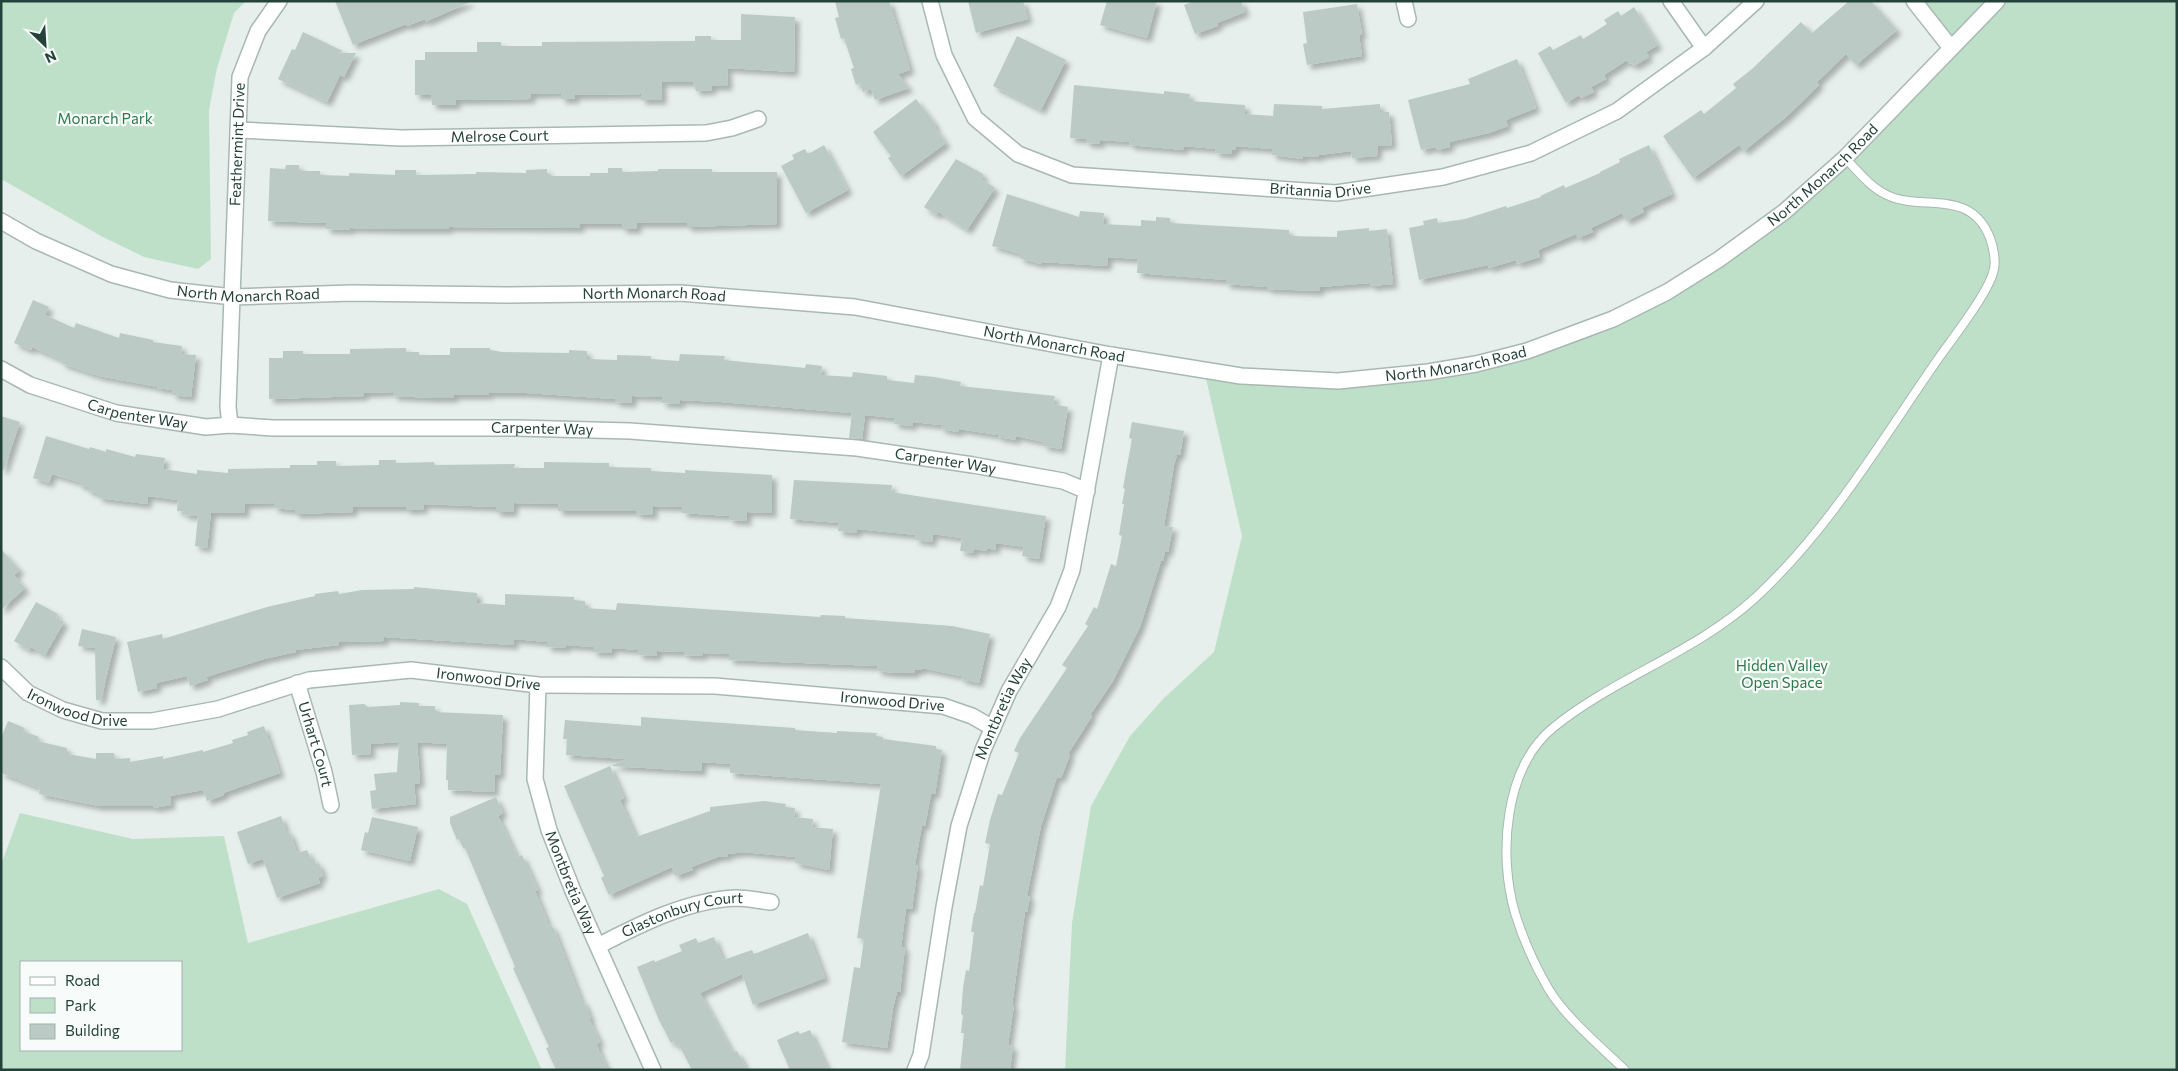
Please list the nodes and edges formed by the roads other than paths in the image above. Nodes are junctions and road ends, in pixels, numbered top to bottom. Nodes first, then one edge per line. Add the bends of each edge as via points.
1 (279, 1) edge
2 (930, 1) edge
3 (1404, 1) edge
4 (1671, 1) edge
5 (1756, 1) edge
6 (1914, 1) edge
7 (1997, 1) edge
8 (1408, 19) dead end
9 (1704, 48) junction
10 (1951, 48) junction
11 (758, 119) dead end
12 (239, 130) junction
13 (1845, 158) junction
14 (1, 221) edge
15 (234, 297) junction
16 (1111, 355) junction
17 (1, 369) edge
18 (230, 425) junction
19 (1087, 491) junction
20 (1, 667) edge
21 (297, 683) junction
22 (538, 685) junction
23 (993, 728) junction
24 (331, 805) dead end
25 (771, 902) dead end
26 (598, 946) junction
27 (653, 1070) edge
28 (915, 1070) edge
29 (1625, 1070) edge

1 - 12 street, Feathermint Drive via 258,31 240,77
2 - 9 street, Britannia Drive via 944,55 975,118 1018,154 1072,175 1336,193 1443,177 1531,153 1617,111
3 - 8 street
4 - 9 street
5 - 9 street, Britannia Drive
6 - 10 street
7 - 10 street, North Monarch Road
10 - 13 street, North Monarch Road
11 - 12 street, Melrose Court via 706,133 401,138
12 - 15 street, Feathermint Drive
13 - 16 street, North Monarch Road via 1784,212 1667,292 1613,319 1527,352 1476,364 1338,381 1241,376
13 - 29 lane via 1873,187 1886,195 1898,199 1945,202 1978,218 1990,238 1994,257 1988,286 1796,558 1753,600 1715,629 1595,698 1552,728 1529,755 1516,784 1508,823 1507,866 1514,910 1528,950 1549,991 1582,1029
14 - 15 street, North Monarch Road via 36,241 111,274 170,290
15 - 16 street, North Monarch Road via 351,293 680,293 856,307
15 - 18 street, Feathermint Drive via 228,407
16 - 19 street, Montbretia Way
17 - 18 street, Carpenter Way via 30,385 116,413 206,427
18 - 19 street, Carpenter Way via 630,431 857,448 1063,481
19 - 23 street, Montbretia Way via 1072,570 1058,607 1009,691
20 - 21 street, Ironwood Drive via 28,693 63,710 102,721 162,720 218,709
21 - 22 street, Ironwood Drive via 411,670
21 - 24 street, Urhart Court
22 - 23 street, Ironwood Drive via 715,686 944,706
22 - 26 street, Montbretia Way via 535,780 549,830
23 - 28 street, Montbretia Way via 959,826 921,1055
25 - 26 street, Glastonbury Court via 737,898 711,901 680,909
26 - 27 street, Montbretia Way

